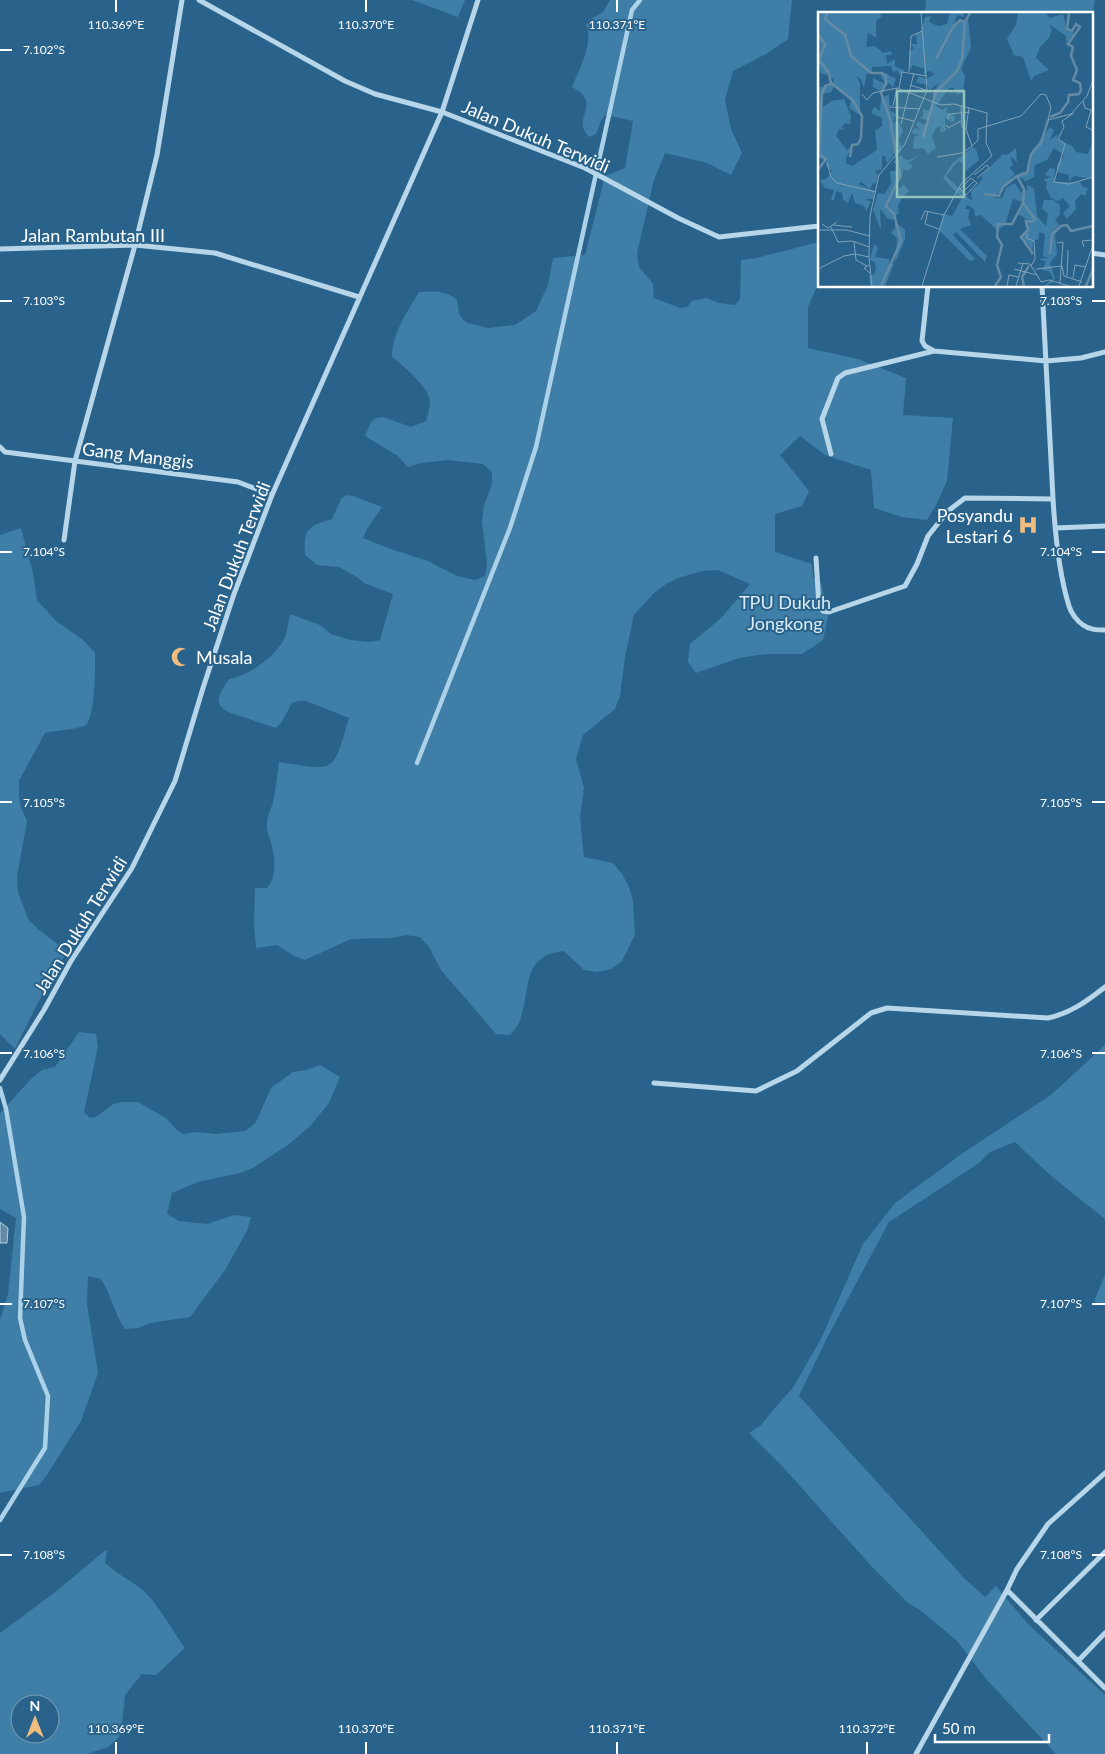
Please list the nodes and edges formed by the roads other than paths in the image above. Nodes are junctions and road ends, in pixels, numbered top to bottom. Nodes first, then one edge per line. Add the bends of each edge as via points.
1 (182, 0) edge
2 (199, 0) edge
3 (478, 0) edge
4 (442, 112) junction
5 (818, 226) edge
6 (135, 245) junction
7 (0, 249) edge
8 (1092, 253) edge
9 (1105, 255) edge
10 (928, 288) edge
11 (1042, 288) edge
12 (359, 297) junction
13 (934, 351) junction
14 (1105, 352) edge
15 (1046, 361) junction
16 (0, 447) edge
17 (831, 454) dead end
18 (75, 461) junction
19 (272, 495) junction
20 (1052, 499) junction
21 (1105, 526) edge
22 (1055, 528) junction
23 (64, 540) dead end
24 (816, 558) dead end
25 (1105, 630) edge
26 (1105, 987) edge
27 (0, 1080) edge
28 (654, 1083) dead end
29 (1105, 1473) edge
30 (1105, 1552) edge
31 (1007, 1590) junction
32 (1036, 1620) junction
33 (1105, 1633) edge
34 (1078, 1661) junction
35 (1105, 1688) edge
36 (916, 1754) edge

1 - 6 street via 157,155
2 - 4 street via 344,81 375,94
3 - 4 street, Jalan Dukuh Terwidi
4 - 5 street, Jalan Dukuh Terwidi via 584,168 719,237
4 - 12 street, Jalan Dukuh Terwidi
6 - 7 street, Jalan Rambutan III
6 - 12 street, Jalan Rambutan III via 215,253
6 - 18 street
8 - 9 street
10 - 13 street via 922,341
11 - 15 street
12 - 19 street, Jalan Dukuh Terwidi
13 - 15 street
13 - 17 street via 845,373 838,378 822,419
14 - 15 street
15 - 20 street
16 - 18 street, Gang Manggis via 5,452
18 - 19 street, Gang Manggis via 238,482
18 - 23 street
19 - 27 street, Jalan Dukuh Terwidi via 234,594 176,781 132,868 71,961
20 - 22 street
20 - 24 street via 965,498 948,511 928,536 905,586 829,612 819,606
21 - 22 street
22 - 25 street via 1069,608 1082,625
26 - 28 street via 1078,1007 1048,1018 879,1009 797,1071 756,1091
29 - 31 street via 1048,1524 1017,1569
30 - 32 street
31 - 32 street
31 - 36 street
32 - 34 street
33 - 34 street
34 - 35 street

